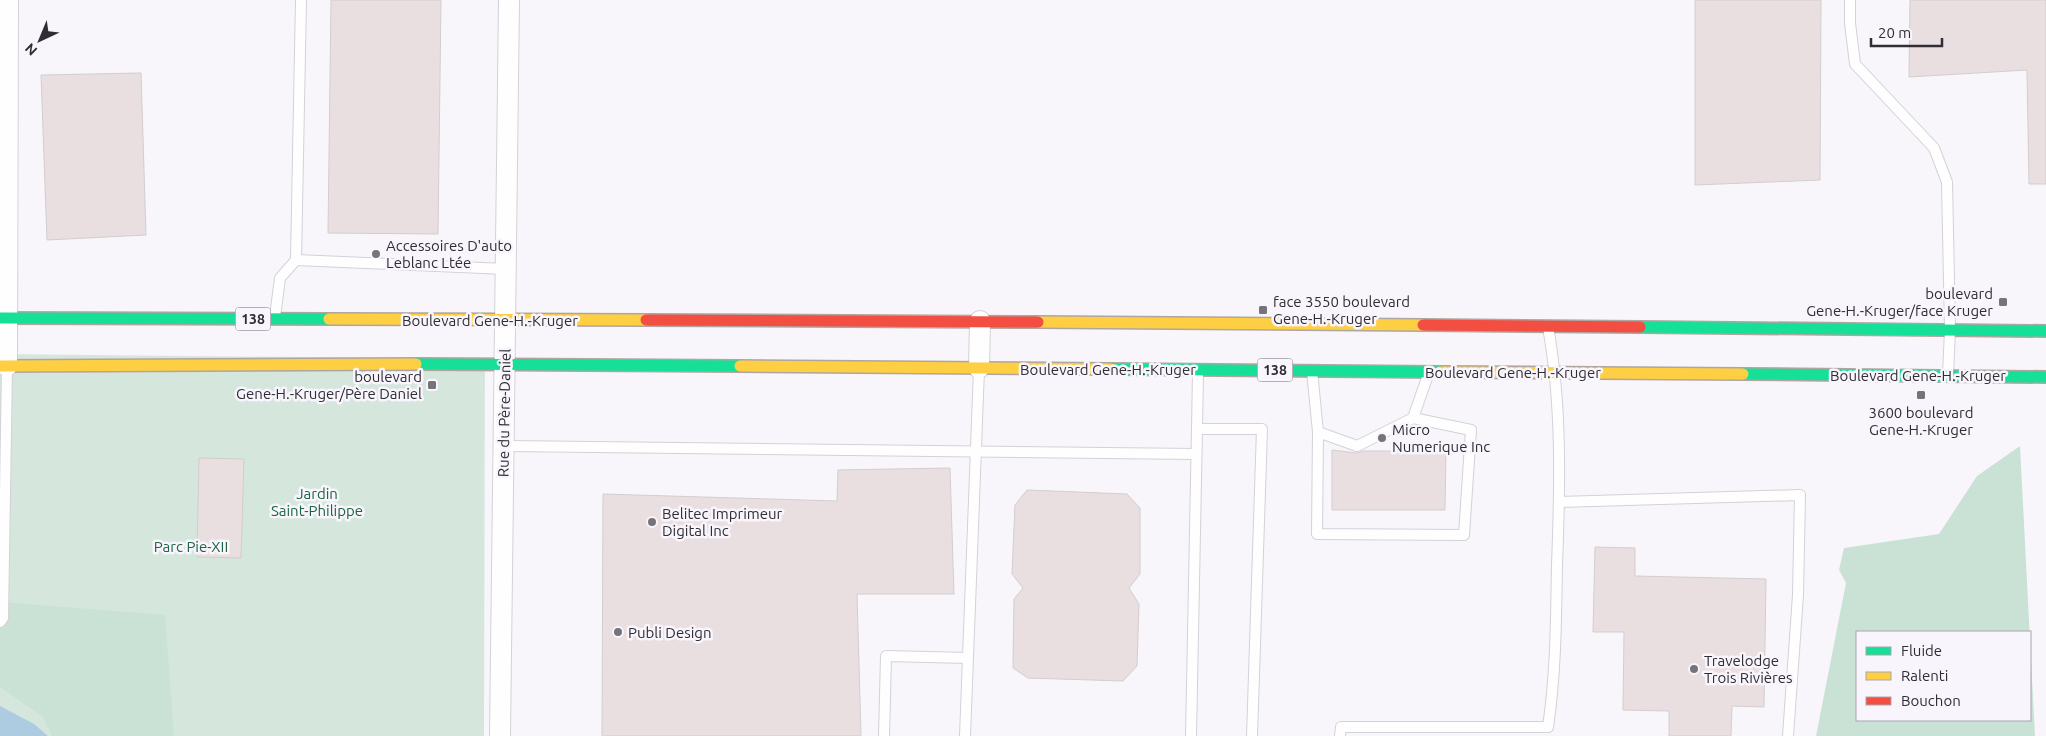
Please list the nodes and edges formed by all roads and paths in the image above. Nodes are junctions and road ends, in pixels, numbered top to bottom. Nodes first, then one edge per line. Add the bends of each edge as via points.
1 (8, 0) edge
2 (301, 0) edge
3 (509, 0) edge
4 (1850, 0) edge
5 (296, 260) junction
6 (506, 269) junction
7 (4, 318) edge
8 (275, 319) junction
9 (505, 320) junction
10 (980, 321) junction
11 (1548, 326) junction
12 (1950, 330) junction
13 (2046, 331) edge
14 (505, 364) junction
15 (3, 366) edge
16 (979, 368) junction
17 (1198, 369) junction
18 (1312, 370) junction
19 (1429, 371) junction
20 (1556, 372) junction
21 (1948, 376) junction
22 (2046, 376) edge
23 (1412, 418) junction
24 (1197, 429) junction
25 (1318, 432) junction
26 (504, 446) junction
27 (976, 452) junction
28 (1196, 454) junction
29 (1559, 502) junction
30 (0, 622) edge
31 (968, 658) junction
32 (500, 736) edge
33 (884, 736) edge
34 (965, 736) edge
35 (1191, 736) edge
36 (1252, 736) edge
37 (1340, 736) edge
38 (1788, 736) edge

1 - 7 street
2 - 5 lane
3 - 6 street, Rue du Père-Daniel
4 - 12 lane via 1855,64 1934,148 1947,182
5 - 6 lane
5 - 8 lane via 280,278
6 - 9 street, Rue du Père-Daniel
7 - 8 main road, Boulevard Gene-H.-Kruger / 138
7 - 15 street
8 - 9 main road, Boulevard Gene-H.-Kruger / 138
9 - 10 main road, Boulevard Gene-H.-Kruger / 138
9 - 14 street, Rue du Père-Daniel
10 - 11 main road, Boulevard Gene-H.-Kruger / 138
10 - 16 street
11 - 12 main road, Boulevard Gene-H.-Kruger / 138
11 - 20 lane
12 - 13 main road, Boulevard Gene-H.-Kruger / 138
12 - 21 lane
14 - 15 main road, Boulevard Gene-H.-Kruger / 138
14 - 16 main road, Boulevard Gene-H.-Kruger / 138
14 - 26 street, Rue du Père-Daniel
15 - 30 lane via 3,618
16 - 17 main road, Boulevard Gene-H.-Kruger / 138
16 - 27 lane
17 - 18 main road, Boulevard Gene-H.-Kruger / 138
17 - 24 lane
18 - 19 main road, Boulevard Gene-H.-Kruger / 138
18 - 25 lane
19 - 20 main road, Boulevard Gene-H.-Kruger / 138
19 - 23 lane
20 - 21 main road, Boulevard Gene-H.-Kruger / 138
20 - 29 lane
21 - 22 main road, Boulevard Gene-H.-Kruger / 138
23 - 25 lane via 1358,446
23 - 25 lane via 1471,430 1464,534 1317,534
24 - 28 lane
24 - 36 lane via 1262,429
26 - 27 lane
26 - 32 street, Rue du Père-Daniel
27 - 28 lane
27 - 31 lane
28 - 35 lane
29 - 37 lane via 1554,688 1548,727 1341,726
29 - 38 lane via 1800,495 1798,596
31 - 33 lane via 886,656
31 - 34 lane

